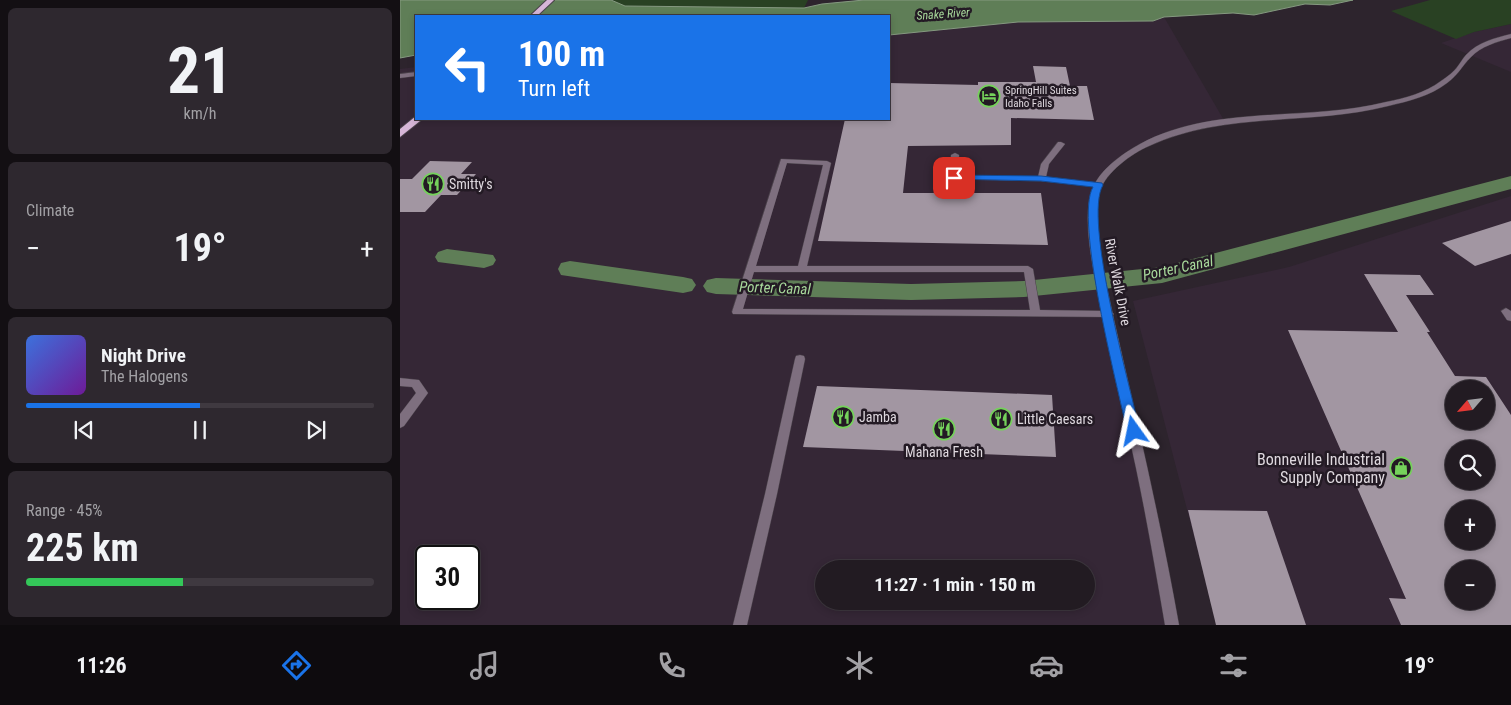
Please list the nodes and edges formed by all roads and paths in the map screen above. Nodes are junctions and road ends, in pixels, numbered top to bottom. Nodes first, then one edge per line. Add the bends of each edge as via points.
1 (551, 0) edge
2 (534, 15) edge
3 (1511, 36) edge
4 (415, 74) edge
5 (400, 76) edge
6 (416, 120) edge
7 (400, 134) edge
8 (1061, 144) dead end
9 (955, 155) dead end
10 (1041, 179) junction
11 (1099, 185) junction
12 (750, 269) junction
13 (802, 269) junction
14 (1035, 313) junction
15 (1109, 314) junction
16 (800, 359) dead end
17 (400, 382) edge
18 (400, 423) edge
19 (740, 625) edge
20 (1172, 625) edge

1 - 2 main road
3 - 11 street, River Walk Drive via 1478,48 1459,70 1432,90 1384,105 1340,112 1249,118 1158,138 1129,152 1107,171
4 - 5 street
6 - 7 main road
8 - 10 street via 1045,164
9 - 10 street via 954,178
10 - 11 street
11 - 15 street, River Walk Drive via 1092,224
12 - 13 street
12 - 13 street via 784,162 827,163
12 - 14 street via 737,312
13 - 14 street via 1028,268
14 - 15 street
15 - 20 street, River Walk Drive
16 - 19 street
17 - 18 street via 415,383 422,393

